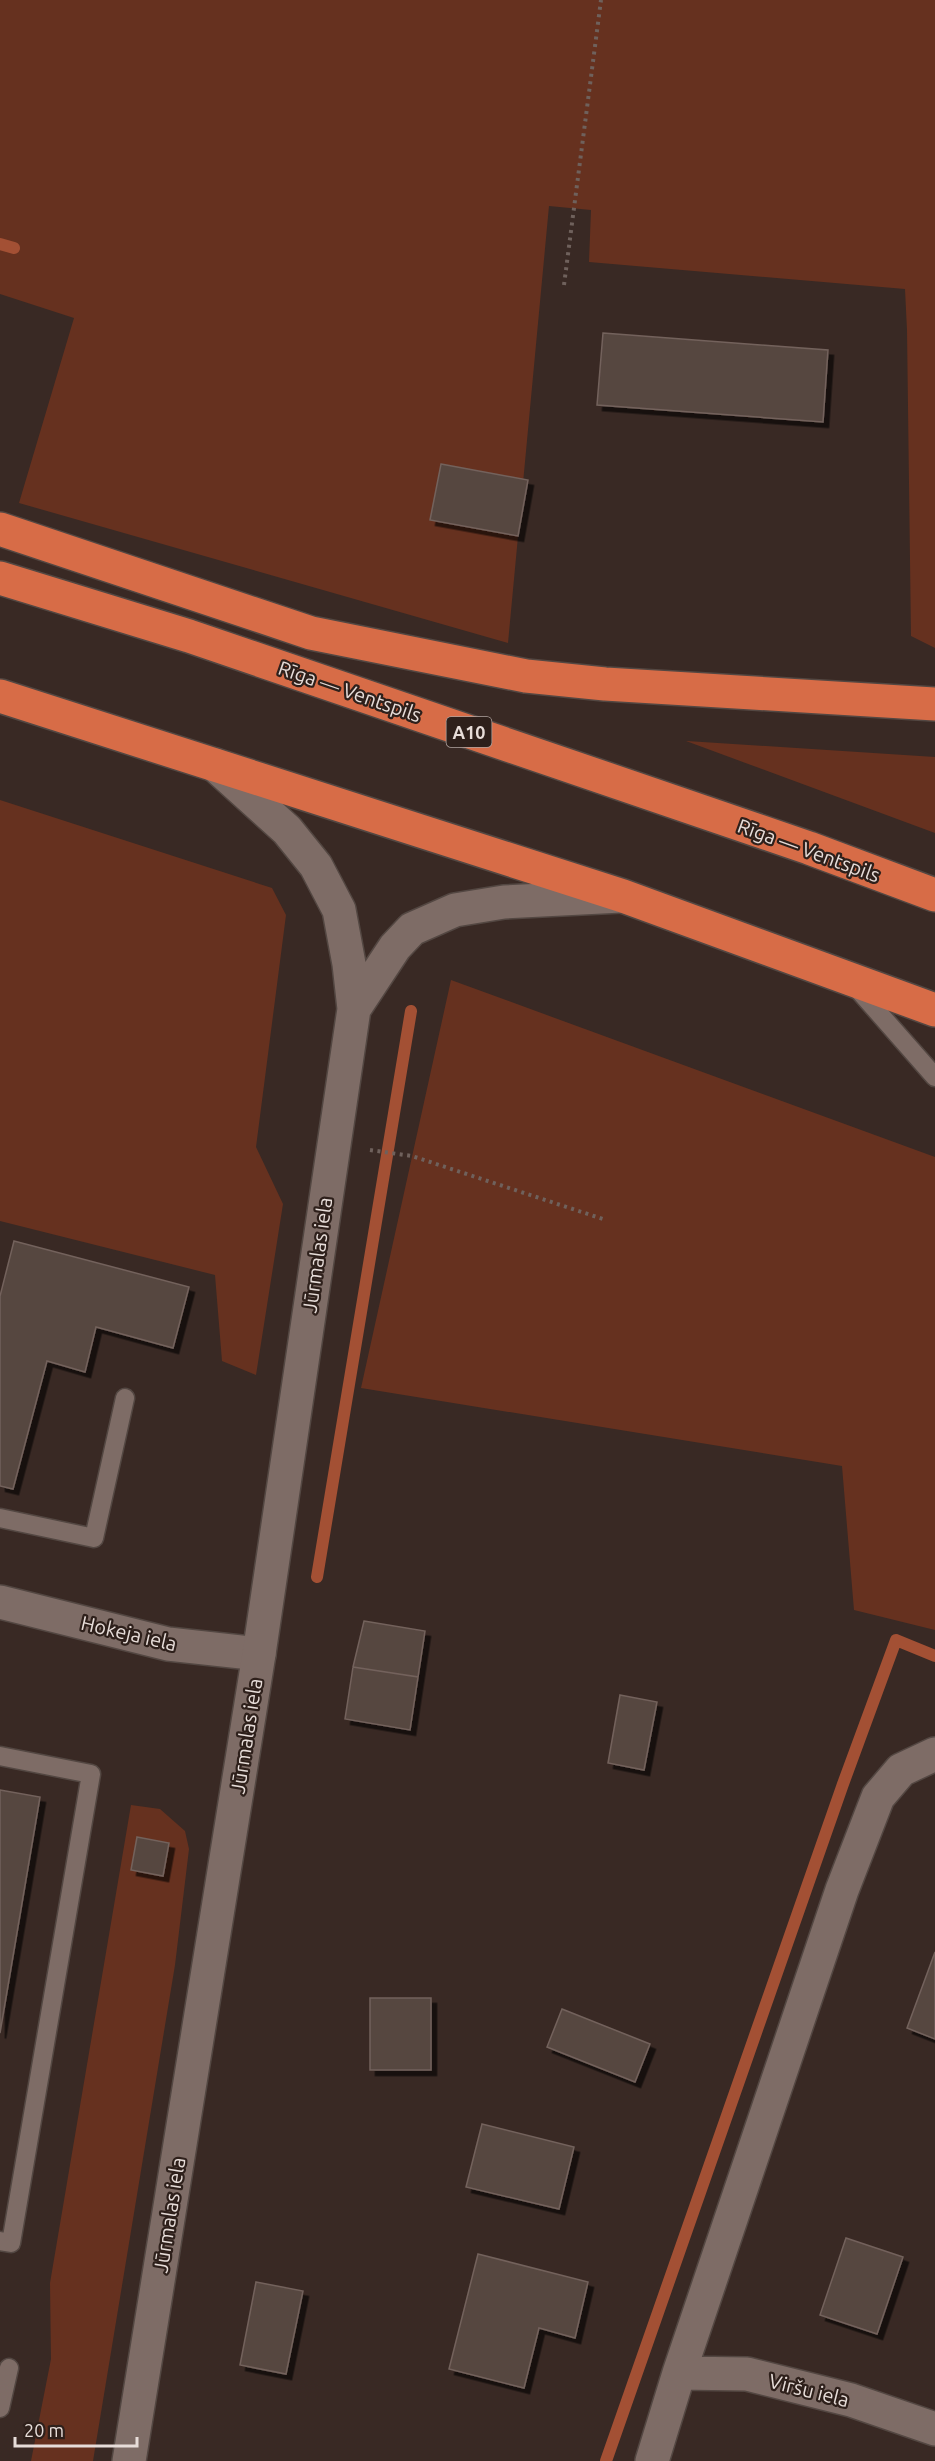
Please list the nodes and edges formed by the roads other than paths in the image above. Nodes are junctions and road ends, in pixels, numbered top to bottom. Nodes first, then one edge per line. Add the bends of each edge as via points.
1 (0, 529) edge
2 (0, 578) edge
3 (0, 696) edge
4 (935, 704) edge
5 (215, 765) junction
6 (935, 895) edge
7 (623, 896) junction
8 (847, 978) junction
9 (354, 1009) junction
10 (935, 1010) edge
11 (935, 1077) edge
12 (125, 1398) dead end
13 (0, 1518) edge
14 (0, 1602) edge
15 (259, 1654) junction
16 (935, 1755) edge
17 (0, 1756) edge
18 (0, 2241) edge
19 (9, 2368) dead end
20 (679, 2373) junction
21 (0, 2408) edge
22 (935, 2428) edge
23 (129, 2461) edge
24 (652, 2461) edge

1 - 4 highway via 311,633 526,676
2 - 6 highway, Rīga — Ventspils / A10 via 200,639
3 - 5 highway
5 - 7 highway
5 - 9 main road via 287,830 316,866 339,910
7 - 8 highway
7 - 9 main road via 504,902 455,910 412,929 395,947
8 - 10 highway
8 - 11 lane
9 - 15 main road, Jūrmalas iela
12 - 13 lane via 94,1538
14 - 15 main road, Hokeja iela via 168,1644
15 - 23 main road, Jūrmalas iela
16 - 20 main road via 901,1770 878,1797 838,1901
17 - 18 lane via 91,1774 11,2243
19 - 21 lane
20 - 22 main road, Viršu iela via 747,2374 851,2400
20 - 24 main road

